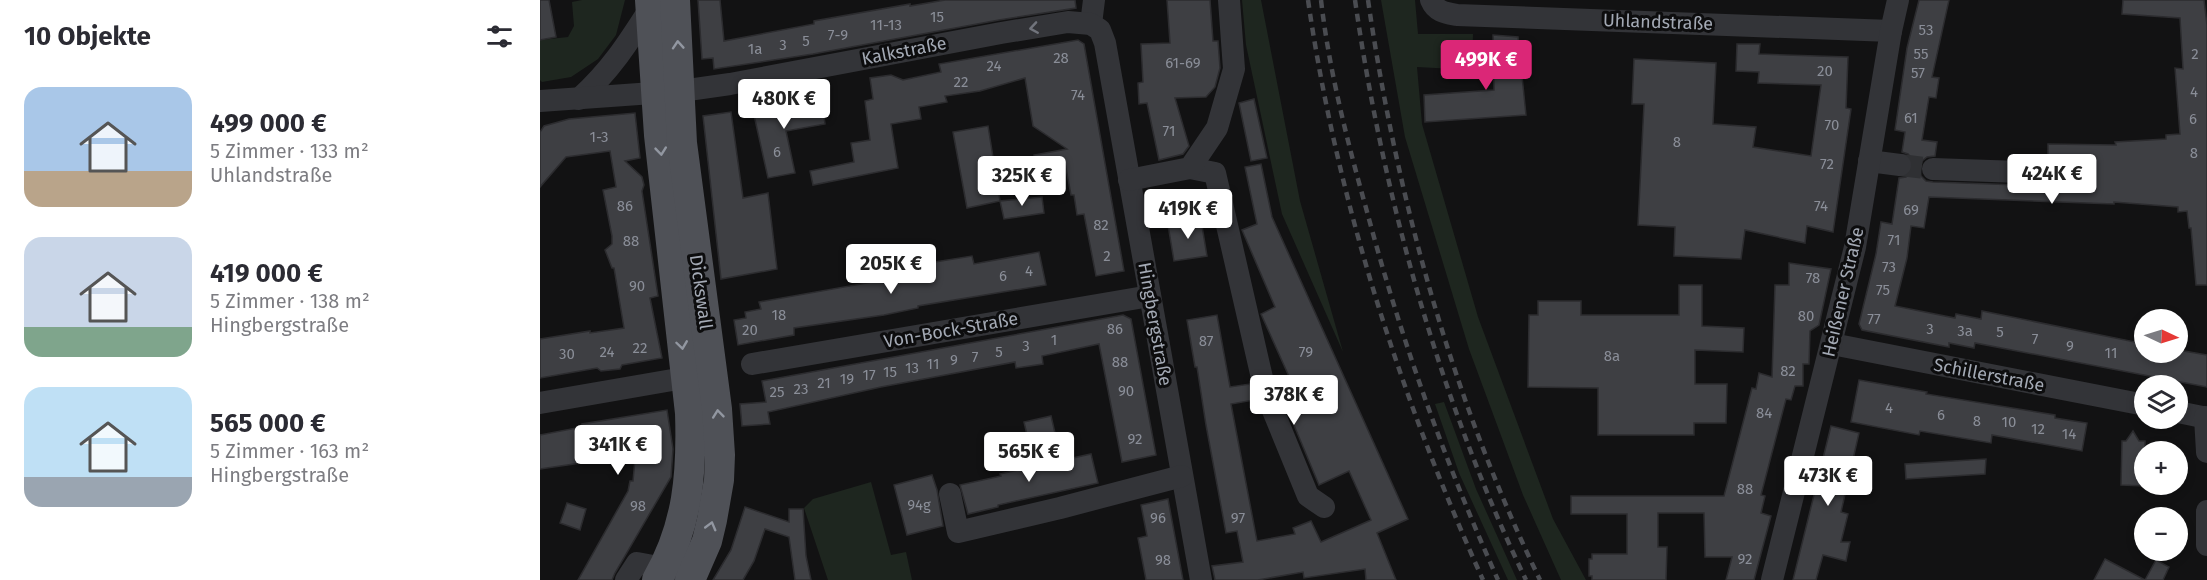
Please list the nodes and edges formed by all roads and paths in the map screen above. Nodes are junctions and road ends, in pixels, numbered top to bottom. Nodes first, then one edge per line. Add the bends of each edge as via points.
1 (1094, 0) edge
2 (1229, 0) edge
3 (1431, 0) edge
4 (1898, 0) edge
5 (659, 2) edge
6 (1091, 24) junction
7 (1891, 31) junction
8 (669, 92) junction
9 (579, 99) junction
10 (540, 101) edge
11 (1869, 161) junction
12 (1900, 165) tunnel mouth
13 (1190, 168) junction
14 (1933, 169) tunnel mouth
15 (2050, 173) dead end
16 (1129, 180) junction
17 (1150, 296) junction
18 (1832, 344) junction
19 (752, 364) dead end
20 (699, 376) junction
21 (540, 403) edge
22 (2134, 403) edge
23 (2188, 414) edge
24 (2206, 417) edge
25 (2207, 452) edge
26 (1182, 476) junction
27 (950, 494) dead end
28 (1324, 507) dead end
29 (2207, 511) edge
30 (2207, 545) edge
31 (669, 577) edge
32 (626, 580) edge
33 (1201, 580) edge
34 (1772, 580) edge

1 - 6 street
2 - 13 street via 1234,69 1217,128
3 - 7 street, Uhlandstraße via 1443,12 1457,15
4 - 7 street, Heißener Straße
5 - 8 main road, Dickswall
5 - 9 street via 609,70
6 -> 8 street, Kalkstraße via 1068,22
6 - 16 street, Hingbergstraße via 1100,30 1105,44
7 - 11 street, Heißener Straße
8 - 9 street, Kalkstraße
8 - 20 main road, Dickswall via 661,146
9 - 10 street, Kalkstraße
11 - 12 street
11 - 18 street, Heißener Straße via 1855,247
13 - 16 street
13 - 28 street via 1215,173 1265,392 1308,496
14 - 15 street
16 - 17 street, Hingbergstraße
17 - 19 street, Von-Bock-Straße
17 - 26 street, Hingbergstraße
18 - 22 street, Schillerstraße
18 - 34 street, Heißener Straße
20 - 21 street
20 - 31 main road, Dickswall via 688,492
23 - 24 street
24 - 25 street
26 - 27 street via 958,532
26 - 33 street, Hingbergstraße
29 - 30 street
31 - 32 street via 638,563

